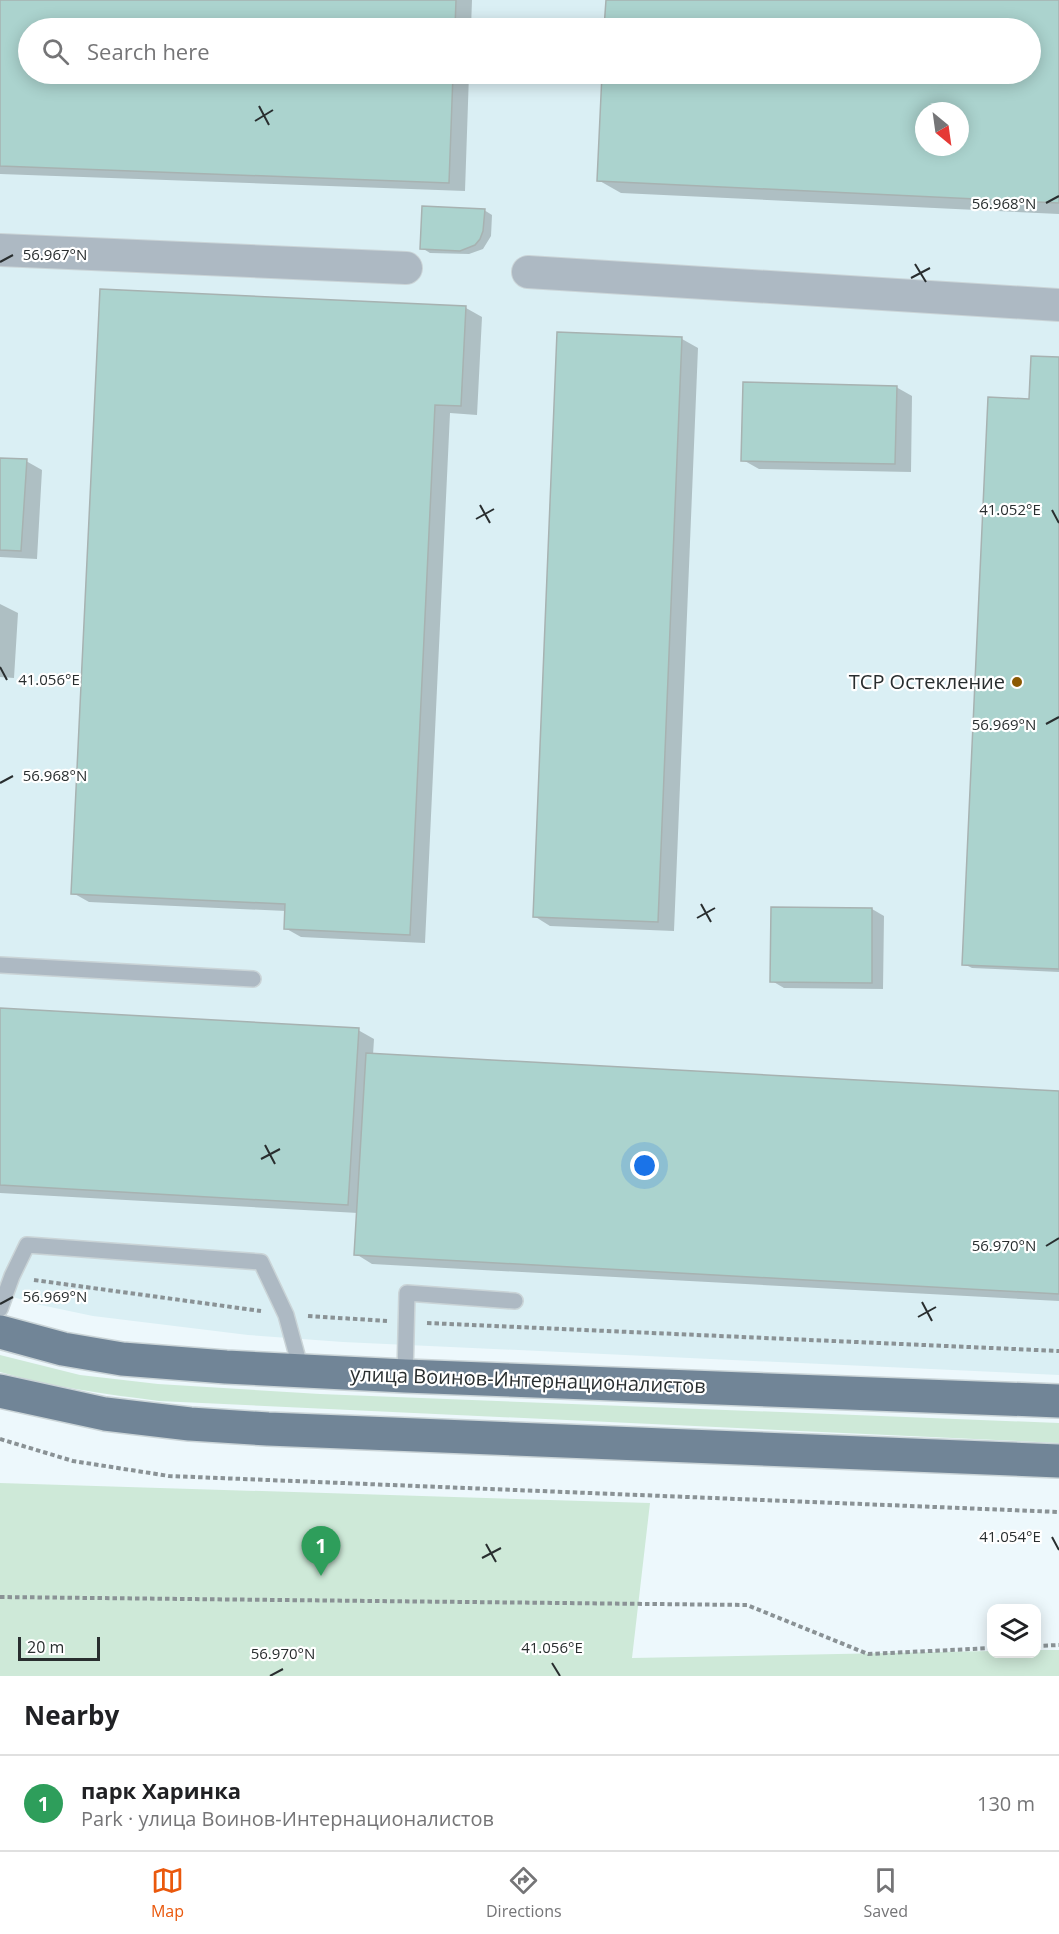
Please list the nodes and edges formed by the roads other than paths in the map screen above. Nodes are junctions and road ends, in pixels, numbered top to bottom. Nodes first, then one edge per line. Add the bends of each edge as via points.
1 (0, 250) edge
2 (406, 268) dead end
3 (528, 272) dead end
4 (1059, 304) edge
5 (0, 965) edge
6 (253, 979) dead end
7 (515, 1301) dead end
8 (0, 1309) edge
9 (0, 1332) edge
10 (301, 1370) junction
11 (405, 1376) junction
12 (0, 1391) edge
13 (1059, 1401) edge
14 (1059, 1461) edge

1 - 2 street
3 - 4 street
5 - 6 lane
7 - 11 lane via 407,1293
8 - 10 lane via 27,1245 261,1262 286,1315
9 - 10 main road, улица Воинов-Интернационалистов via 122,1359
10 - 11 main road, улица Воинов-Интернационалистов
11 - 13 main road, улица Воинов-Интернационалистов
12 - 14 main road via 105,1414 190,1424

